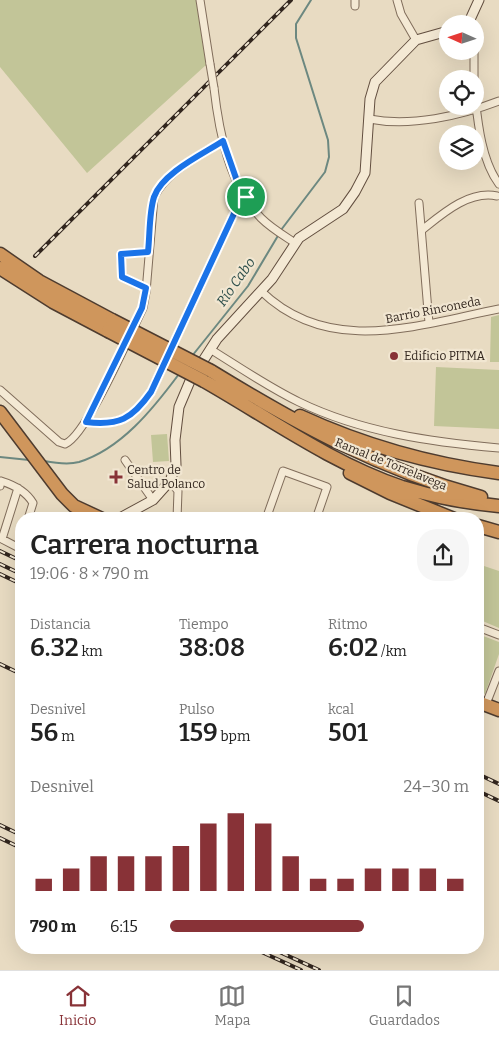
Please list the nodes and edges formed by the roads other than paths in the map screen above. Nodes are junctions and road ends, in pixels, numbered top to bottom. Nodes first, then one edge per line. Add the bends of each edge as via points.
1 (200, 0) edge
2 (397, 0) edge
3 (479, 0) edge
4 (472, 15) edge
5 (439, 34) edge
6 (416, 40) junction
7 (499, 101) edge
8 (484, 107) edge
9 (447, 115) edge
10 (477, 115) edge
11 (369, 119) junction
12 (223, 141) junction
13 (499, 184) edge
14 (498, 196) edge
15 (246, 197) junction
16 (419, 203) dead end
17 (422, 230) junction
18 (295, 243) junction
19 (148, 252) junction
20 (0, 254) edge
21 (0, 268) edge
22 (146, 288) junction
23 (261, 291) junction
24 (499, 309) edge
25 (429, 323) junction
26 (110, 326) junction
27 (210, 349) junction
28 (208, 376) junction
29 (0, 390) edge
30 (0, 412) edge
31 (86, 422) junction
32 (499, 448) edge
33 (125, 460) dead end
34 (499, 473) edge
35 (170, 481) junction
36 (0, 486) edge
37 (18, 488) junction
38 (62, 494) junction
39 (153, 500) junction
40 (499, 502) edge
41 (499, 506) edge
42 (131, 511) joint
43 (30, 512) edge
44 (71, 512) edge
45 (84, 512) edge
46 (125, 512) edge
47 (177, 512) edge
48 (268, 512) edge
49 (318, 512) edge
50 (437, 512) edge
51 (484, 528) edge
52 (499, 532) edge
53 (1, 538) edge
54 (15, 544) edge
55 (484, 629) edge
56 (499, 635) edge
57 (499, 671) edge
58 (486, 699) edge
59 (499, 710) edge

1 - 12 street, bridge
2 - 6 street
3 - 4 street
5 - 6 street
6 - 11 street via 375,82
7 - 8 street
9 - 11 street via 412,121
10 - 13 street via 487,160
11 - 18 street via 365,173 356,192 343,209 304,233
12 - 15 street
12 - 19 street via 169,176 158,189 154,197
14 - 17 street via 473,198 459,204
15 - 18 street via 259,216
15 - 31 street via 238,205 151,392 141,406 122,420 101,424
16 - 17 street
17 - 25 street
18 - 23 street
19 - 22 street
19 - 22 street via 121,254 122,277
20 - 26 highway
21 - 26 highway via 46,298
22 - 31 street via 142,308
23 - 25 street, Barrio Rinconeda via 296,317 339,330 386,332
23 - 27 street
24 - 25 street, Barrio Rinconeda
26 - 28 highway, bridge
27 - 32 street via 297,401 342,420 389,433
27 - 35 street via 190,381 179,407 176,465
28 - 34 highway via 365,442 425,460
28 - 40 highway, Ramal de Torrelavega via 318,434 408,473
28 - 41 highway via 317,447 365,472 429,494
28 - 50 highway, Ramal de Torrelavega via 278,430 353,474
29 - 31 street via 58,442 70,442
30 - 38 highway
33 - 39 street
35 - 39 street
35 - 47 street via 178,491
36 - 37 street via 1,481
37 - 43 street via 33,503
37 - 53 street
38 - 44 highway
38 - 45 highway
39 - 42 street
42 - 46 street
48 - 49 street via 283,471 327,487
51 - 52 highway
53 - 54 street
55 - 56 street
57 - 58 street
58 - 59 highway

